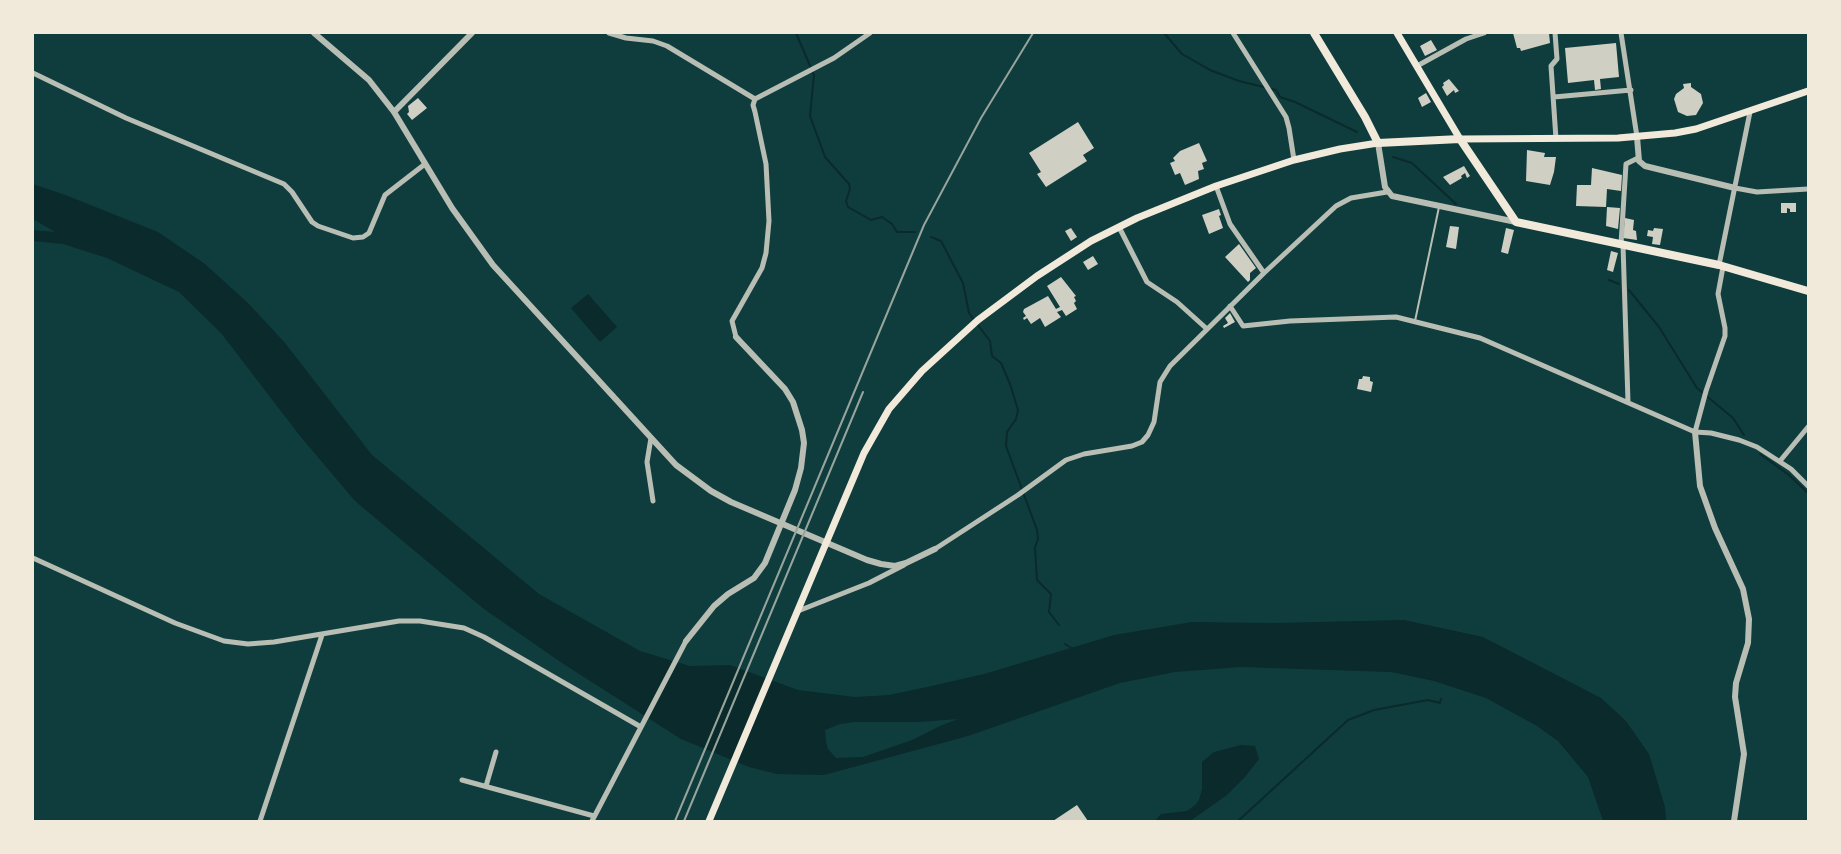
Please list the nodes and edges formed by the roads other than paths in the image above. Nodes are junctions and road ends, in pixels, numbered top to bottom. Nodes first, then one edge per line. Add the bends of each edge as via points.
1 (314, 33) edge
2 (472, 33) edge
3 (609, 33) edge
4 (870, 33) edge
5 (1233, 33) edge
6 (1314, 33) edge
7 (1397, 33) edge
8 (1484, 33) edge
9 (1556, 33) edge
10 (1621, 33) edge
11 (1417, 66) junction
12 (33, 73) edge
13 (1631, 90) junction
14 (1808, 91) edge
15 (1554, 97) junction
16 (755, 99) junction
17 (394, 112) junction
18 (1750, 112) junction
19 (1637, 137) junction
20 (1460, 139) junction
21 (1556, 139) junction
22 (1378, 143) junction
23 (1638, 158) junction
24 (1294, 160) junction
25 (425, 165) junction
26 (1216, 186) junction
27 (1735, 188) junction
28 (1808, 189) edge
29 (1387, 192) junction
30 (1439, 207) junction
31 (1516, 222) junction
32 (1119, 227) junction
33 (1622, 245) junction
34 (1721, 266) junction
35 (1264, 273) junction
36 (1808, 291) edge
37 (1230, 306) junction
38 (1415, 321) junction
39 (1207, 329) junction
40 (736, 337) joint
41 (1628, 402) junction
42 (1808, 427) edge
43 (1695, 432) junction
44 (651, 438) junction
45 (1780, 461) junction
46 (1808, 486) edge
47 (653, 501) dead end
48 (782, 524) junction
49 (826, 543) junction
50 (935, 549) joint
51 (33, 558) edge
52 (906, 563) junction
53 (798, 611) junction
54 (322, 635) junction
55 (686, 641) joint
56 (641, 727) junction
57 (496, 752) dead end
58 (462, 780) dead end
59 (486, 786) junction
60 (593, 819) edge
61 (260, 821) edge
62 (709, 821) edge
63 (1734, 821) edge

1 - 17 street via 369,80
2 - 17 street
3 - 16 street via 667,46
4 - 16 street via 834,58
5 - 24 street via 1286,117
6 - 22 main road
7 - 11 main road
8 - 11 street
9 - 15 street via 1557,59 1551,66
10 - 13 street
11 - 20 main road
12 - 25 street via 126,118 284,184 312,222 353,238 369,233 386,195
13 - 15 street
13 - 19 street
14 - 18 main road
15 - 21 street
16 - 40 street via 754,112 766,164 769,221 762,268 732,321
17 - 25 street
18 - 19 main road via 1696,129
18 - 27 street
19 - 21 main road
19 - 23 street
20 - 21 main road
20 - 22 main road
20 - 31 main road
22 - 24 main road
22 - 29 street
23 - 27 street via 1645,166
23 - 33 street via 1626,165
24 - 26 main road
25 - 44 street via 493,264
26 - 32 main road
26 - 35 street via 1230,224
27 - 28 street via 1757,192
27 - 34 street
29 - 30 street via 1400,199
29 - 35 street via 1352,198 1336,206
30 - 31 street
30 - 38 lane
31 - 33 main road
32 - 39 street via 1148,282
32 - 49 main road via 1037,276 978,320 922,371 877,429
33 - 34 main road
33 - 41 street
34 - 36 main road
34 - 43 street via 1718,294 1725,336
35 - 37 street
37 - 38 street via 1243,326 1361,317
37 - 39 street
38 - 41 street via 1480,338
39 - 50 street via 1164,374 1154,422 1142,442 1066,460
40 - 48 street via 785,389 799,416 804,443 802,460
41 - 43 street
42 - 45 street
43 - 45 street via 1739,440
43 - 63 street via 1700,486 1714,528 1743,589 1749,619 1748,643 1735,697 1744,754
44 - 47 street via 647,462
44 - 48 street via 676,465 711,491
45 - 46 street
48 - 49 street
48 - 55 street via 754,578 714,606
49 - 52 street via 882,564
49 - 53 main road
50 - 52 street
51 - 54 street via 175,623 224,640 248,644
52 - 53 street via 869,583
53 - 62 main road
54 - 56 street via 399,621 464,628
54 - 61 street
55 - 56 street
56 - 60 street
57 - 59 street
58 - 59 street
59 - 60 street

